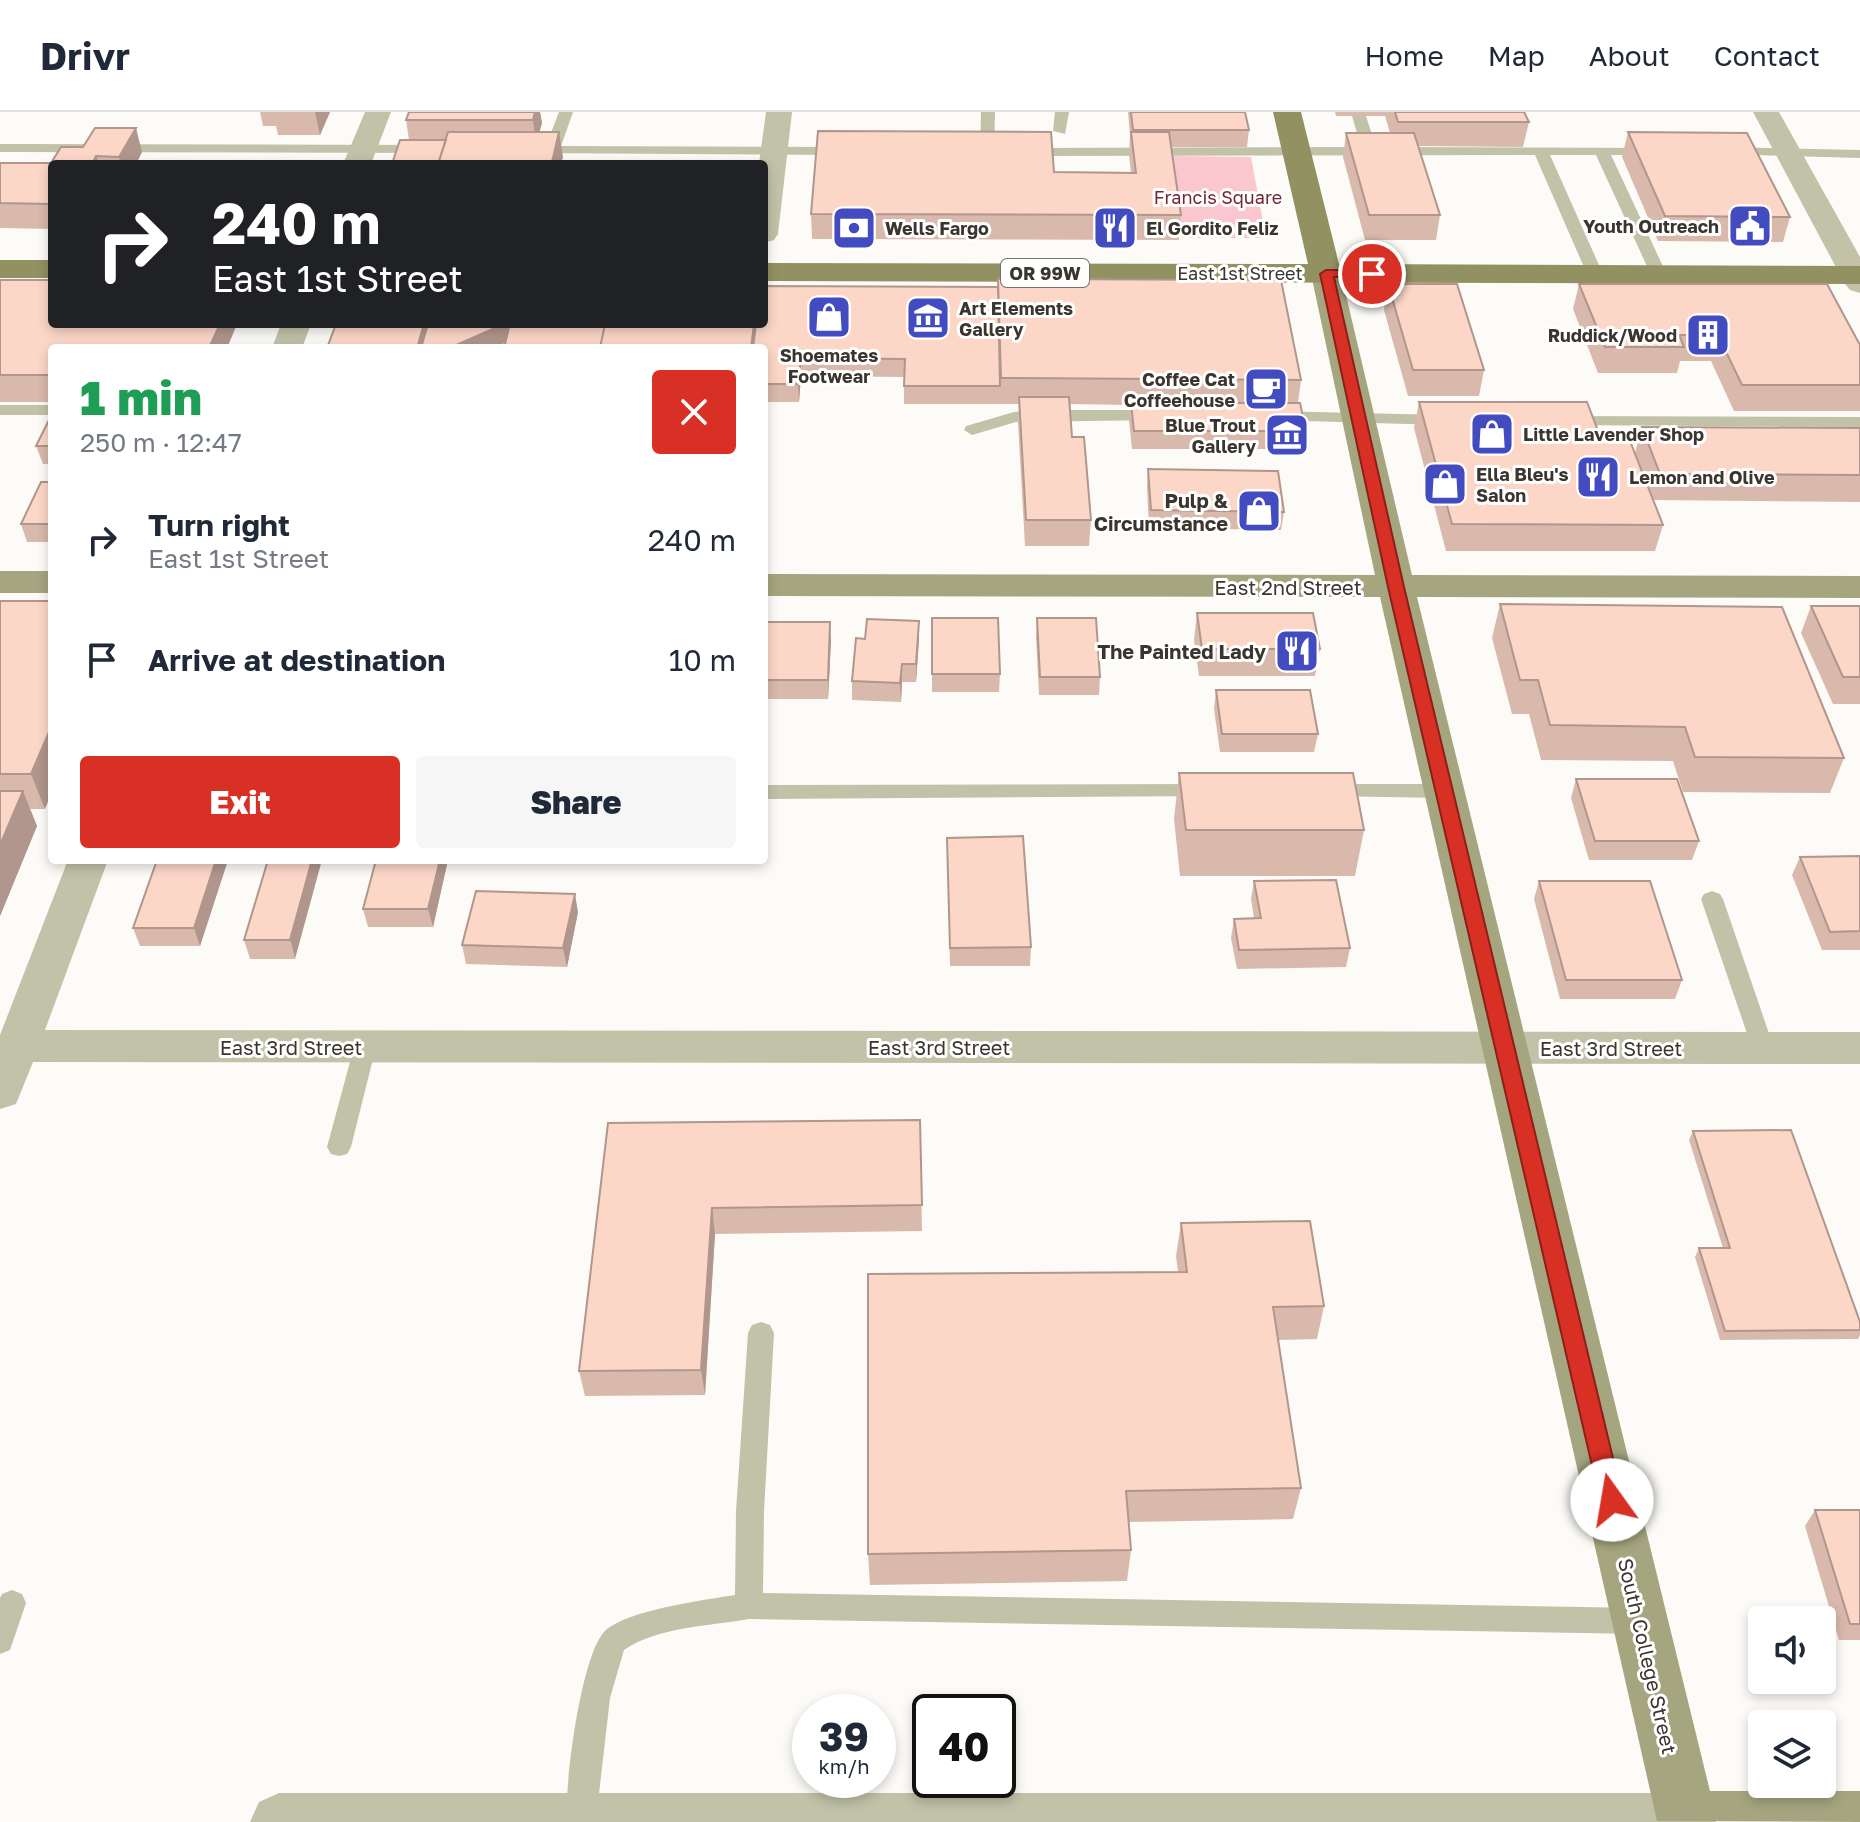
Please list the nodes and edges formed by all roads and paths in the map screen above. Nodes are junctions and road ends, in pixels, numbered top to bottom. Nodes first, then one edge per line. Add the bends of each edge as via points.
1 (378, 112) edge
2 (566, 112) edge
3 (988, 112) edge
4 (1062, 112) edge
5 (1287, 112) edge
6 (1766, 112) edge
7 (1359, 116) dead end
8 (1060, 131) dead end
9 (777, 133) edge
10 (855, 136) edge
11 (0, 148) edge
12 (442, 149) edge
13 (520, 149) edge
14 (552, 150) junction
15 (1787, 150) junction
16 (865, 151) edge
17 (1668, 151) edge
18 (1713, 151) edge
19 (1299, 152) junction
20 (1370, 152) junction
21 (1541, 152) junction
22 (1602, 152) junction
23 (1860, 154) edge
24 (360, 156) edge
25 (768, 203) edge
26 (0, 269) edge
27 (48, 269) edge
28 (768, 272) edge
29 (1326, 274) junction
30 (1595, 274) junction
31 (1659, 275) junction
32 (1858, 278) edge
33 (0, 410) edge
34 (48, 410) edge
35 (1182, 416) edge
36 (1262, 416) edge
37 (1358, 417) junction
38 (1468, 420) edge
39 (1547, 421) edge
40 (1860, 422) edge
41 (972, 430) dead end
42 (0, 582) edge
43 (48, 582) edge
44 (768, 585) edge
45 (1396, 587) junction
46 (1860, 587) edge
47 (1223, 791) edge
48 (1302, 791) edge
49 (1445, 791) junction
50 (768, 792) edge
51 (86, 864) edge
52 (1712, 899) dead end
53 (13, 1035) edge
54 (365, 1047) junction
55 (1507, 1048) junction
56 (1763, 1048) junction
57 (1860, 1048) edge
58 (0, 1092) edge
59 (339, 1147) dead end
60 (761, 1333) dead end
61 (12, 1603) dead end
62 (749, 1606) junction
63 (1640, 1621) junction
64 (0, 1641) edge
65 (1860, 1821) edge
66 (279, 1822) edge
67 (580, 1822) edge
68 (1687, 1822) edge

1 - 24 street
2 - 14 lane
3 - 19 lane via 980,144
4 - 8 lane
5 - 19 main road
6 - 15 street
7 - 20 lane
9 - 10 lane
9 - 14 lane
9 - 16 lane
9 - 25 street
11 - 24 lane
12 - 24 lane
13 - 14 lane
15 - 18 lane
15 - 23 lane
15 - 32 street
17 - 22 lane
19 - 20 lane
19 - 29 main road
20 - 21 lane
21 - 22 lane
21 - 30 lane
22 - 31 lane
26 - 27 main road
28 - 29 main road, East 1st Street / OR 99W
29 - 30 main road, East 1st Street / OR 99W
29 - 37 street, South College Street
30 - 31 main road, East 1st Street / OR 99W
31 - 32 main road, East 1st Street / OR 99W
33 - 34 lane
35 - 41 lane via 1039,415
36 - 37 lane
37 - 38 lane
37 - 45 street, South College Street
39 - 40 lane
42 - 43 street
44 - 45 street, East 2nd Street
45 - 46 street, East 2nd Street
45 - 49 street, South College Street
47 - 50 lane
48 - 49 lane
49 - 55 street, South College Street
51 - 53 street
52 - 56 lane
53 - 54 street, East 3rd Street
53 - 58 street
54 - 55 street, East 3rd Street
54 - 59 lane
55 - 56 street, East 3rd Street
55 - 63 street, South College Street
56 - 57 street, East 3rd Street
60 - 62 lane
61 - 64 lane
62 - 63 lane
62 - 67 lane via 632,1629 613,1641 600,1673
63 - 68 street, South College Street
65 - 68 street
66 - 67 street
67 - 68 street

